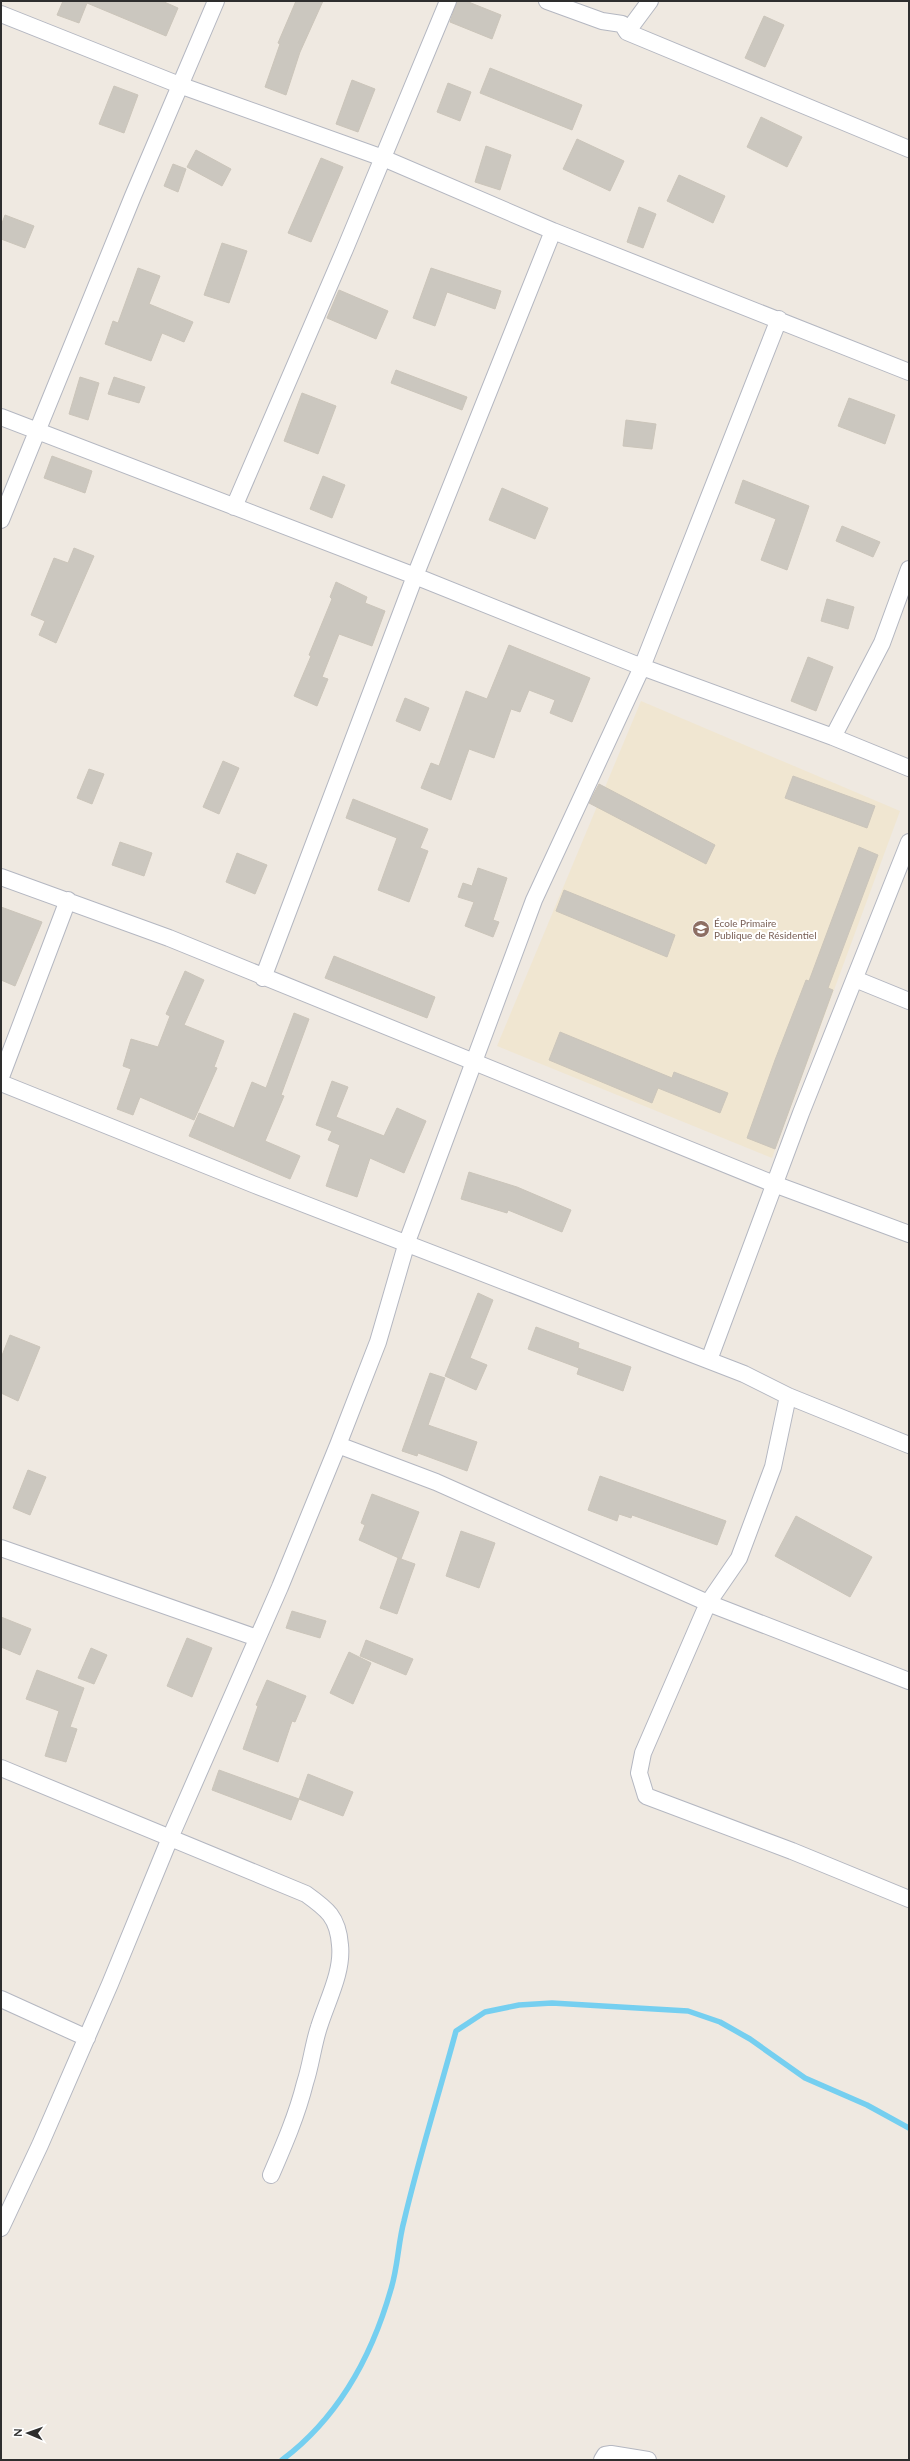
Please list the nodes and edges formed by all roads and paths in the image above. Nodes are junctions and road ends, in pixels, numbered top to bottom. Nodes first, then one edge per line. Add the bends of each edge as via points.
1 (216, 1) edge
2 (448, 1) edge
3 (547, 1) edge
4 (650, 1) edge
5 (1, 14) edge
6 (627, 32) junction
7 (182, 86) junction
8 (909, 149) edge
9 (384, 158) junction
10 (553, 231) junction
11 (779, 319) junction
12 (909, 372) edge
13 (1, 417) edge
14 (36, 431) junction
15 (234, 507) junction
16 (1, 520) edge
17 (909, 568) edge
18 (415, 576) junction
19 (642, 667) junction
20 (833, 737) junction
21 (909, 768) edge
22 (909, 842) edge
23 (1, 877) edge
24 (68, 900) junction
25 (263, 978) junction
26 (855, 979) junction
27 (909, 1001) edge
28 (473, 1061) junction
29 (1, 1077) edge
30 (1, 1083) edge
31 (774, 1184) junction
32 (909, 1234) edge
33 (407, 1242) junction
34 (709, 1360) junction
35 (788, 1396) junction
36 (338, 1445) junction
37 (909, 1445) edge
38 (1, 1548) edge
39 (708, 1603) junction
40 (257, 1638) junction
41 (909, 1681) edge
42 (1, 1768) edge
43 (170, 1838) junction
44 (909, 1899) edge
45 (1, 1999) edge
46 (87, 2038) junction
47 (271, 2175) dead end
48 (2, 2222) edge
49 (602, 2460) edge
50 (648, 2460) edge

1 - 7 street
2 - 9 street
3 - 6 street via 602,21 622,24
4 - 6 street
5 - 7 street
6 - 8 street
7 - 9 street
7 - 14 street via 133,196
9 - 10 street
9 - 15 street
10 - 11 street
10 - 18 street
11 - 12 street
11 - 19 street
13 - 14 street
14 - 15 street
14 - 16 street
15 - 18 street
17 - 20 street via 882,643
18 - 19 street
18 - 25 street
19 - 20 street
19 - 28 street via 534,900
20 - 21 street
22 - 26 street
23 - 24 street
24 - 25 street via 169,938
24 - 29 street
25 - 28 street
26 - 27 street
26 - 31 street
28 - 31 street
28 - 33 street
30 - 33 street via 248,1182
31 - 32 street
31 - 34 street
33 - 34 street
33 - 36 street via 378,1342
34 - 35 street
35 - 37 street
35 - 39 street via 772,1467 739,1558
36 - 39 street via 436,1482
36 - 40 street
38 - 40 street
39 - 41 street
39 - 44 street via 643,1753 639,1773 646,1796 792,1851
40 - 43 street
42 - 43 street
43 - 46 street
43 - 47 street via 306,1894 328,1909 335,1920 340,1944 336,1977 318,2028 292,2126
45 - 46 street
46 - 48 street
49 - 50 street via 605,2455 610,2454

